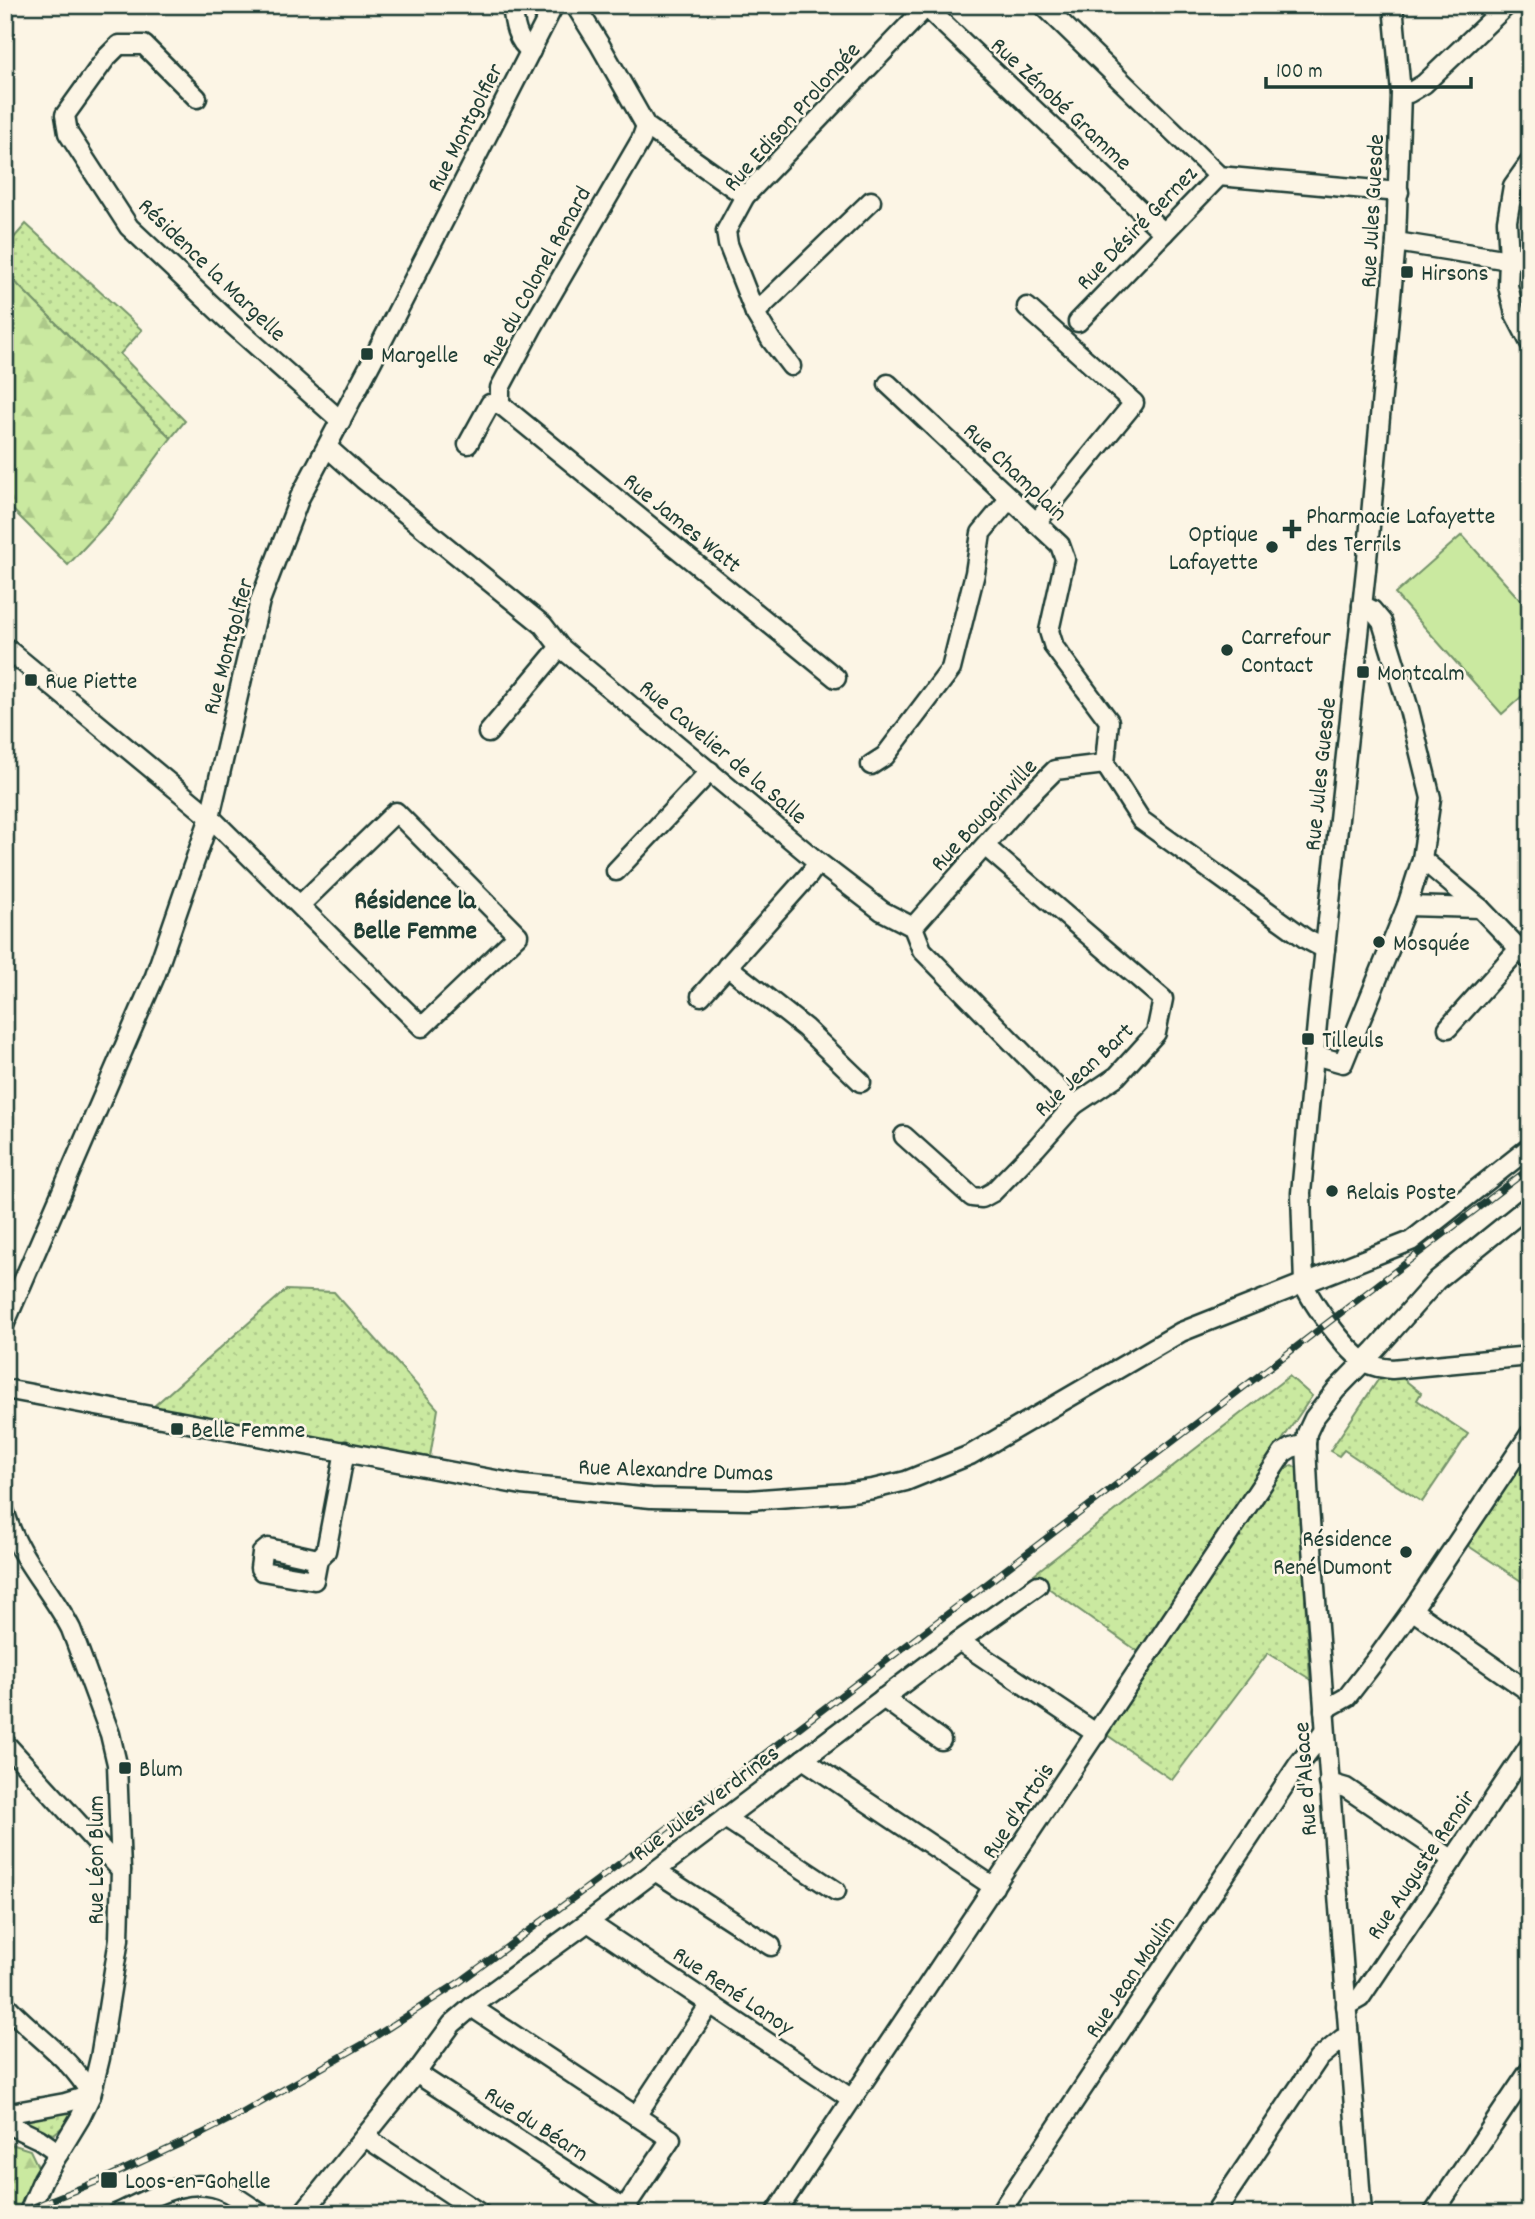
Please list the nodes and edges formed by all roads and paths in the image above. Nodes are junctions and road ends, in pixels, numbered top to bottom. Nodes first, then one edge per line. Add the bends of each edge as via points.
1 (512, 5) edge
2 (1043, 5) edge
3 (1393, 5) edge
4 (1507, 5) edge
5 (927, 6) edge
6 (576, 8) edge
7 (552, 9) edge
8 (531, 51) junction
9 (1401, 93) junction
10 (197, 98) dead end
11 (646, 126) junction
12 (1530, 162) edge
13 (1219, 176) junction
14 (1399, 191) junction
15 (745, 196) junction
16 (871, 201) dead end
17 (1164, 233) junction
18 (1396, 242) junction
19 (1530, 254) edge
20 (1509, 260) junction
21 (1027, 307) dead end
22 (755, 313) junction
23 (1078, 322) dead end
24 (1530, 343) edge
25 (792, 366) dead end
26 (888, 384) dead end
27 (500, 404) junction
28 (341, 421) junction
29 (468, 444) dead end
30 (327, 447) junction
31 (1010, 498) junction
32 (1036, 523) junction
33 (1362, 606) junction
34 (5, 647) edge
35 (559, 647) junction
36 (836, 678) dead end
37 (488, 733) dead end
38 (1105, 764) junction
39 (871, 765) dead end
40 (710, 771) junction
41 (210, 817) junction
42 (986, 847) junction
43 (1422, 859) junction
44 (818, 862) junction
45 (616, 872) dead end
46 (300, 905) junction
47 (1407, 906) junction
48 (1479, 908) junction
49 (913, 927) junction
50 (1325, 948) junction
51 (1524, 955) edge
52 (727, 967) junction
53 (701, 996) dead end
54 (1448, 1028) dead end
55 (1314, 1055) junction
56 (861, 1082) dead end
57 (1074, 1105) junction
58 (904, 1136) dead end
59 (1530, 1147) edge
60 (1530, 1205) edge
61 (1304, 1284) junction
62 (5, 1323) edge
63 (1530, 1356) edge
64 (1363, 1361) junction
65 (8, 1393) edge
66 (1530, 1434) edge
67 (1306, 1444) junction
68 (345, 1451) junction
69 (5, 1513) edge
70 (318, 1559) dead end
71 (1038, 1585) dead end
72 (1412, 1610) junction
73 (959, 1641) junction
74 (1530, 1692) edge
75 (883, 1698) junction
76 (1324, 1710) junction
77 (1325, 1731) junction
78 (1097, 1734) junction
79 (941, 1740) dead end
80 (5, 1743) edge
81 (1530, 1745) edge
82 (803, 1759) junction
83 (1298, 1765) junction
84 (1329, 1775) junction
85 (725, 1818) junction
86 (1452, 1860) junction
87 (121, 1870) junction
88 (655, 1871) junction
89 (994, 1887) junction
90 (836, 1891) dead end
91 (588, 1922) junction
92 (771, 1946) dead end
93 (5, 2004) edge
94 (710, 2004) junction
95 (474, 2005) junction
96 (1346, 2006) junction
97 (1349, 2038) junction
98 (1530, 2070) edge
99 (416, 2073) junction
100 (91, 2095) junction
101 (852, 2099) junction
102 (5, 2115) edge
103 (636, 2116) junction
104 (5, 2123) edge
105 (365, 2137) junction
106 (59, 2153) junction
107 (628, 2211) edge
108 (778, 2213) edge
109 (28, 2214) edge
110 (116, 2214) edge
111 (261, 2214) edge
112 (302, 2214) edge
113 (481, 2214) edge
114 (999, 2214) edge
115 (1214, 2214) edge
116 (1362, 2214) edge
117 (1433, 2214) edge

1 - 8 street via 515,28
2 - 13 street
3 - 9 street, Rue Jules Guesde
4 - 9 street via 1424,83
5 - 15 street, Rue Edison Prolongée
5 - 17 street, Rue Zénobé Gramme
6 - 7 street
6 - 11 street
7 - 8 street, Rue Montgolfier
8 - 28 street, Rue Montgolfier
9 - 14 street, Rue Jules Guesde
10 - 28 street, Résidence la Margelle via 144,46 119,45 65,115 68,133 129,227
11 - 15 street
11 - 27 street, Rue du Colonel Renard via 500,388
12 - 20 street via 1513,186 1507,221
13 - 14 street, Rue Désiré Gernez
13 - 17 street, Rue Désiré Gernez
14 - 18 street, Rue Jules Guesde
15 - 22 street, Rue Edison Prolongée via 726,231
16 - 22 street
17 - 23 street, Rue Désiré Gernez
18 - 20 street
18 - 33 street, Rue Jules Guesde
19 - 20 street
20 - 24 street via 1508,286 1515,314
21 - 32 street via 1134,403
22 - 25 street, Rue Edison Prolongée
26 - 31 street, Rue Champlain
27 - 29 street, Rue du Colonel Renard via 490,404
27 - 36 street, Rue James Watt
28 - 30 street, Rue Montgolfier
30 - 35 street, Rue Cavelier de la Salle via 543,625
30 - 41 street, Rue Montgolfier via 300,497 260,601
31 - 32 street, Rue Champlain
31 - 39 street via 981,533 951,669 885,756
32 - 38 street, Rue Champlain via 1060,545 1065,559 1049,631 1054,647 1109,721
33 - 43 street via 1382,622 1431,798
33 - 50 street, Rue Jules Guesde
34 - 41 street
35 - 37 street
35 - 40 street, Rue Cavelier de la Salle
38 - 42 street, Rue Bougainville via 1055,770
38 - 50 street via 1141,820
40 - 44 street, Rue Cavelier de la Salle
40 - 45 street
41 - 46 street
41 - 62 street, Rue Montgolfier via 155,976
42 - 49 street, Rue Bougainville
42 - 57 street, Rue Jean Bart via 1163,999 1156,1033 1117,1076
43 - 47 street
43 - 48 street
44 - 49 street, Rue Cavelier de la Salle via 882,911
44 - 52 street
46 - 46 street via 422,1027 518,935 396,812
47 - 48 street
47 - 55 street via 1343,1063
48 - 51 street
49 - 57 street via 922,950
50 - 55 street, Rue Jules Guesde
51 - 54 street
52 - 53 street
52 - 56 street via 804,1028
55 - 61 street, Rue Jules Guesde via 1301,1194
57 - 58 street, Rue Jean Bart via 993,1192 982,1198 972,1197
59 - 61 street, Rue Alexandre Dumas via 1410,1241
60 - 64 street, Rue d'Alsace via 1437,1280
61 - 64 street, Rue Jules Guesde via 1332,1327
61 - 68 street, Rue Alexandre Dumas via 1181,1332 970,1455 873,1489 750,1500 629,1496 522,1485
63 - 64 street via 1392,1369
64 - 67 street, Rue d'Alsace via 1314,1418
65 - 68 street, Rue Alexandre Dumas
66 - 72 street
67 - 76 street, Rue d'Alsace
67 - 78 street, Rue d'Artois via 1283,1453
68 - 70 street via 326,1551
69 - 87 street, Rue Léon Blum via 16,1544 71,1629 110,1734 119,1779
71 - 73 street, Rue Jules Verdrines
72 - 74 street
72 - 76 street via 1347,1697
73 - 75 street, Rue Jules Verdrines
73 - 78 street
75 - 79 street
75 - 82 street, Rue Jules Verdrines
76 - 77 street, Rue d'Alsace
77 - 83 street, Rue Jean Moulin
77 - 84 street, Rue d'Alsace
78 - 89 street, Rue d'Artois
80 - 87 street
81 - 86 street, Rue Auguste Renoir
82 - 85 street, Rue Jules Verdrines
82 - 89 street
83 - 84 street via 1316,1764
83 - 114 street, Rue Jean Moulin
84 - 86 street
84 - 96 street, Rue d'Alsace
85 - 88 street, Rue Jules Verdrines
85 - 90 street
86 - 96 street, Rue Auguste Renoir via 1360,1998
87 - 100 street, Rue Léon Blum via 119,1939
88 - 91 street, Rue Jules Verdrines
88 - 92 street
89 - 101 street, Rue d'Artois
91 - 94 street, Rue René Lanoy
91 - 95 street, Rue Jules Verdrines
93 - 100 street via 50,2044 83,2079
94 - 101 street, Rue René Lanoy
94 - 103 street
95 - 99 street, Rue Jules Verdrines via 452,2024
95 - 103 street
96 - 97 street, Rue d'Alsace
97 - 115 street via 1318,2059
97 - 116 street, Rue d'Alsace
98 - 117 street
99 - 105 street, Rue Jules Verdrines
99 - 107 street, Rue du Béarn
100 - 102 street
100 - 106 street, Rue Léon Blum
101 - 108 street, Rue d'Artois
103 - 107 street via 671,2139
104 - 106 street
105 - 112 street, Rue Jules Verdrines
105 - 113 street
106 - 109 street, Rue Léon Blum
110 - 111 street via 182,2185 205,2184 228,2192

